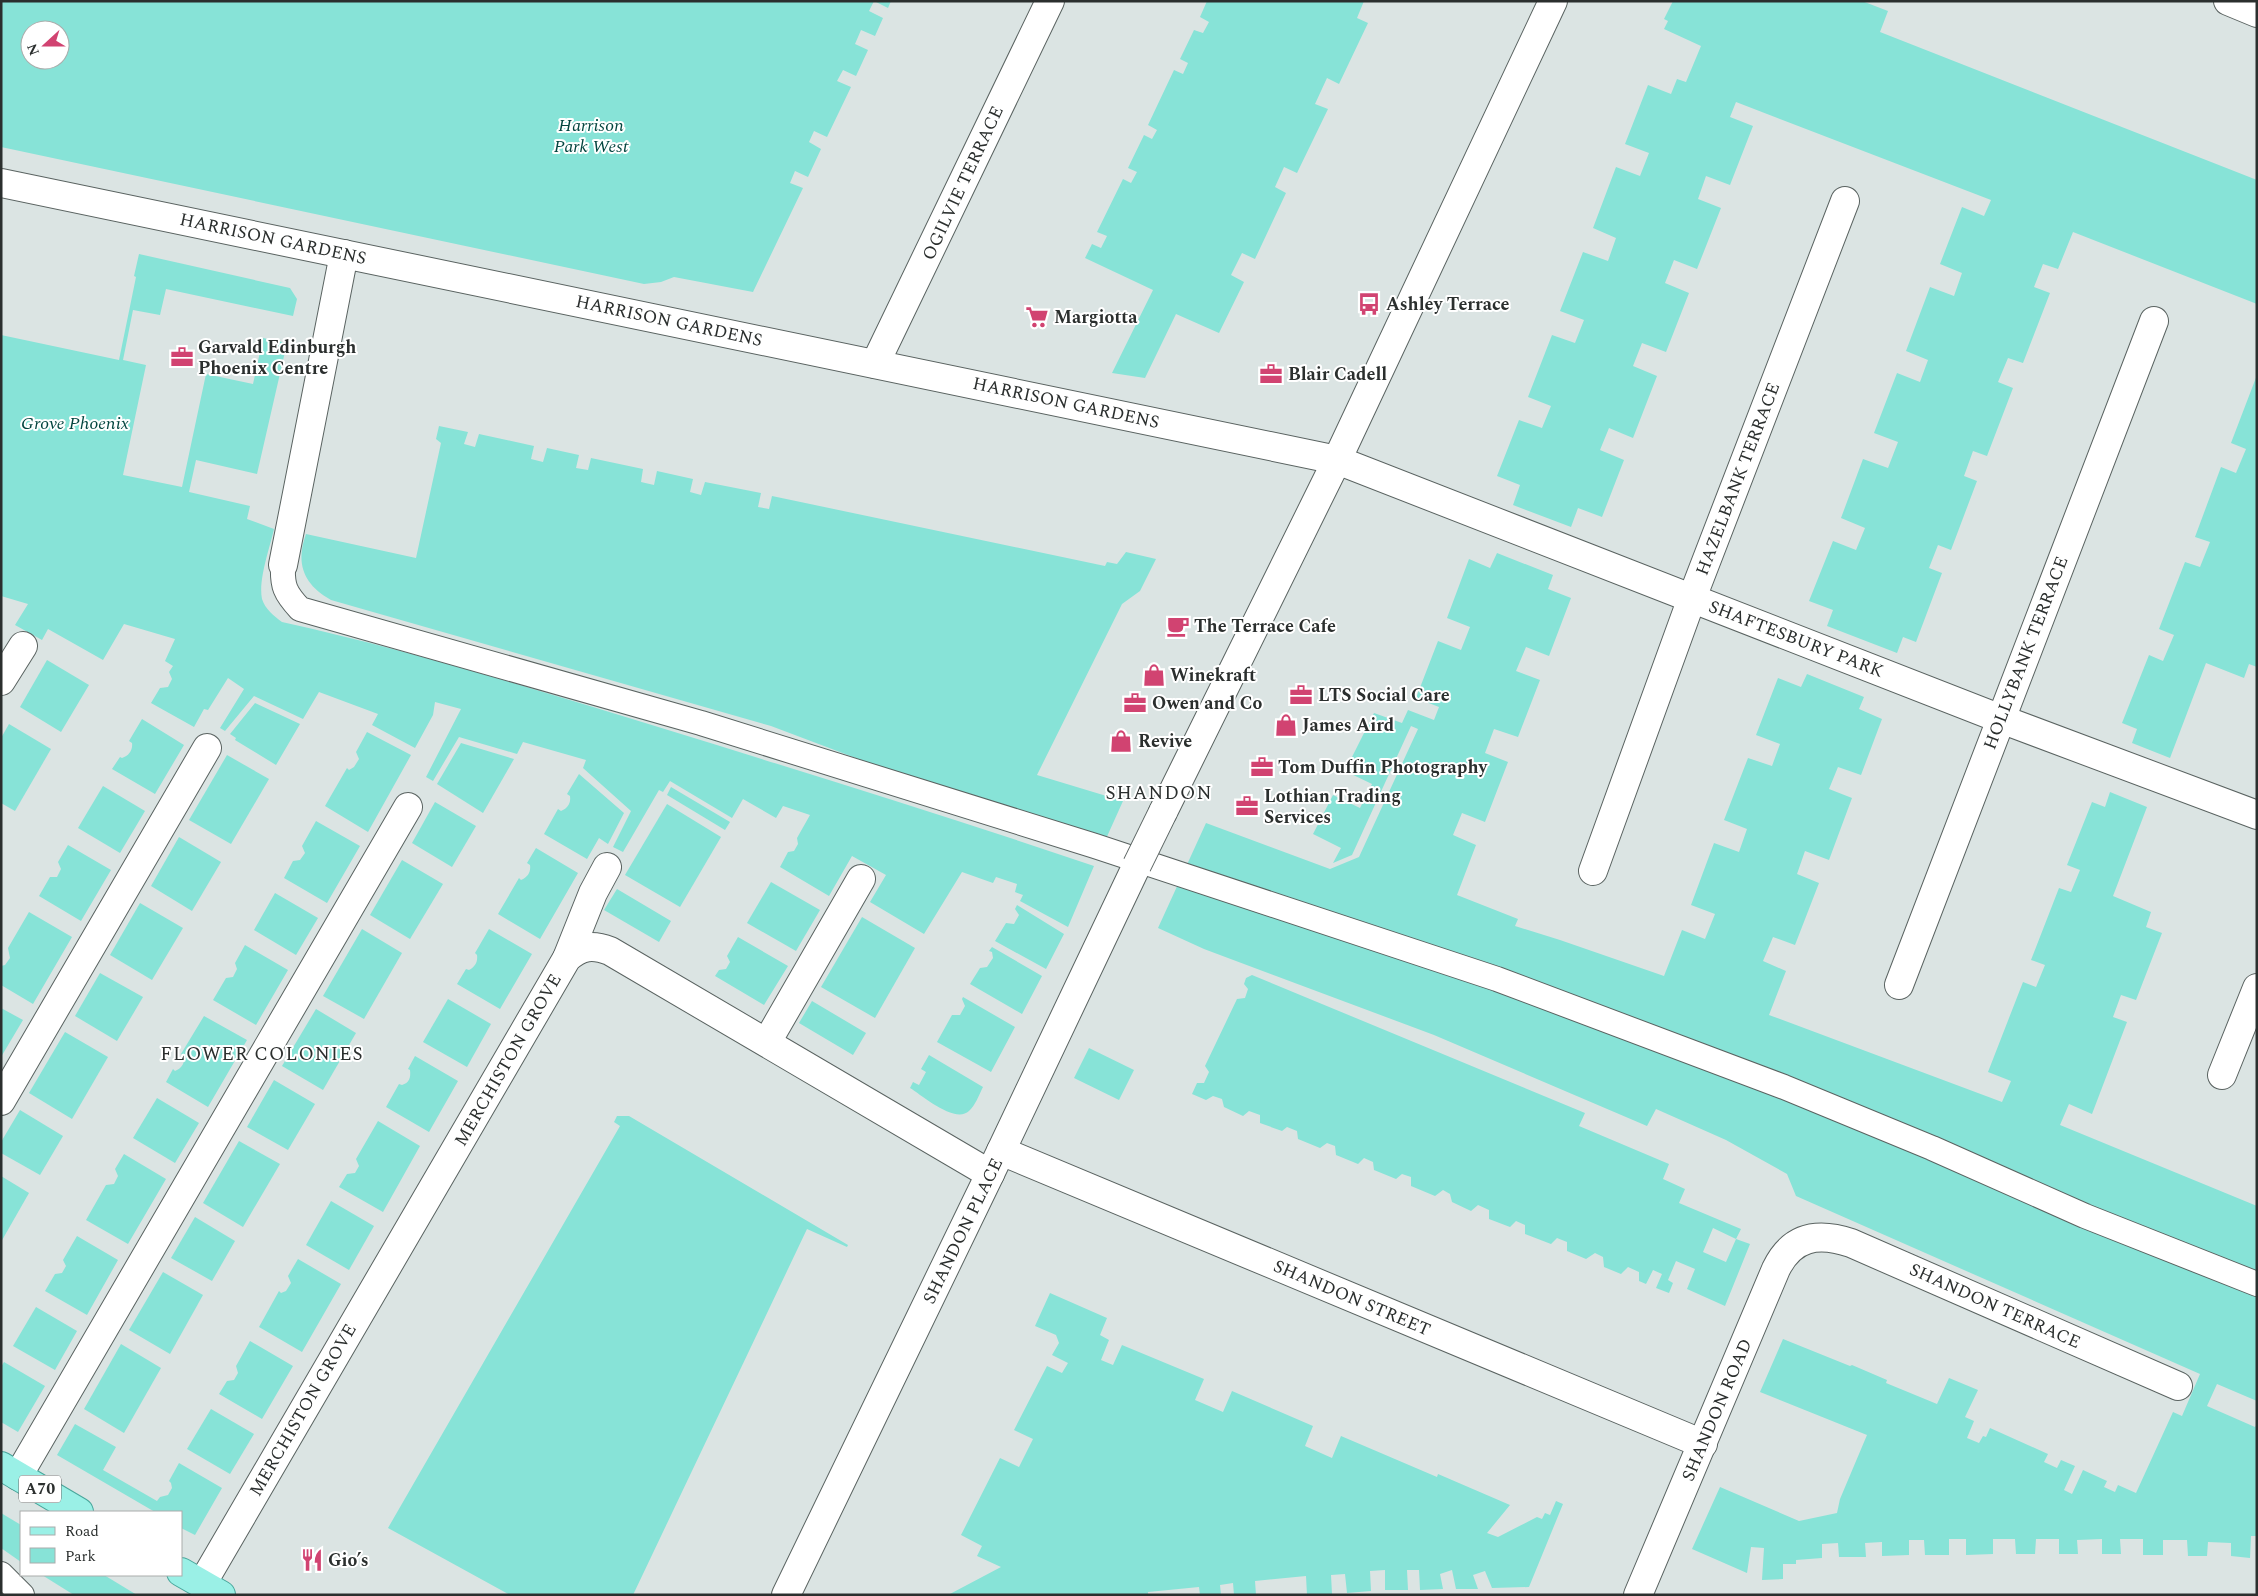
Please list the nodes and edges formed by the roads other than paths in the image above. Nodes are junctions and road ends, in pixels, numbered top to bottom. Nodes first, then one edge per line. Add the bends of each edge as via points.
1 (1050, 1) edge
2 (1553, 1) edge
3 (2228, 1) edge
4 (2257, 13) edge
5 (1, 183) edge
6 (1845, 201) dead end
7 (344, 254) junction
8 (2154, 321) dead end
9 (875, 364) junction
10 (1337, 460) junction
11 (283, 565) joint
12 (1692, 598) junction
13 (23, 646) dead end
14 (1, 681) edge
15 (2001, 719) junction
16 (206, 748) dead end
17 (408, 807) dead end
18 (2257, 814) edge
19 (607, 867) dead end
20 (1593, 872) dead end
21 (861, 879) dead end
22 (567, 958) junction
23 (1899, 985) dead end
24 (2257, 988) edge
25 (767, 1042) junction
26 (2222, 1075) dead end
27 (1, 1101) edge
28 (996, 1163) junction
29 (1810, 1238) joint
30 (2257, 1284) edge
31 (2178, 1386) dead end
32 (1702, 1444) junction
33 (10, 1471) edge
34 (77, 1511) edge
35 (1, 1574) edge
36 (201, 1584) edge
37 (22, 1595) edge
38 (786, 1595) edge
39 (1638, 1595) edge

1 - 9 street, OGILVIE TERRACE
2 - 10 street
3 - 4 street
5 - 7 street, HARRISON GARDENS
6 - 12 street, HAZELBANK TERRACE
7 - 9 street, HARRISON GARDENS
7 - 11 street
8 - 15 street, HOLLYBANK TERRACE
9 - 10 street, HARRISON GARDENS
10 - 12 street, SHAFTESBURY PARK
10 - 28 street, SHANDON PLACE, bridge via 1162,812
11 - 30 lane via 282,584 300,609 701,723 1095,846 1497,979 1784,1086 2085,1216
12 - 15 street, SHAFTESBURY PARK
12 - 20 street, HAZELBANK TERRACE
13 - 14 street
15 - 18 street, SHAFTESBURY PARK
15 - 23 street, HOLLYBANK TERRACE
16 - 27 street
17 - 33 street
19 - 22 street
21 - 25 street
22 - 25 street, MERCHISTON GROVE via 587,946 610,951
22 - 36 street, MERCHISTON GROVE
24 - 26 street
25 - 28 street, MERCHISTON GROVE
28 - 32 street, SHANDON STREET
28 - 38 street, SHANDON PLACE
29 - 31 street, SHANDON TERRACE via 1832,1238 1851,1243
29 - 32 street, SHANDON ROAD via 1787,1251 1780,1260
32 - 39 street, SHANDON ROAD
33 - 34 main road, A70
35 - 37 lane

